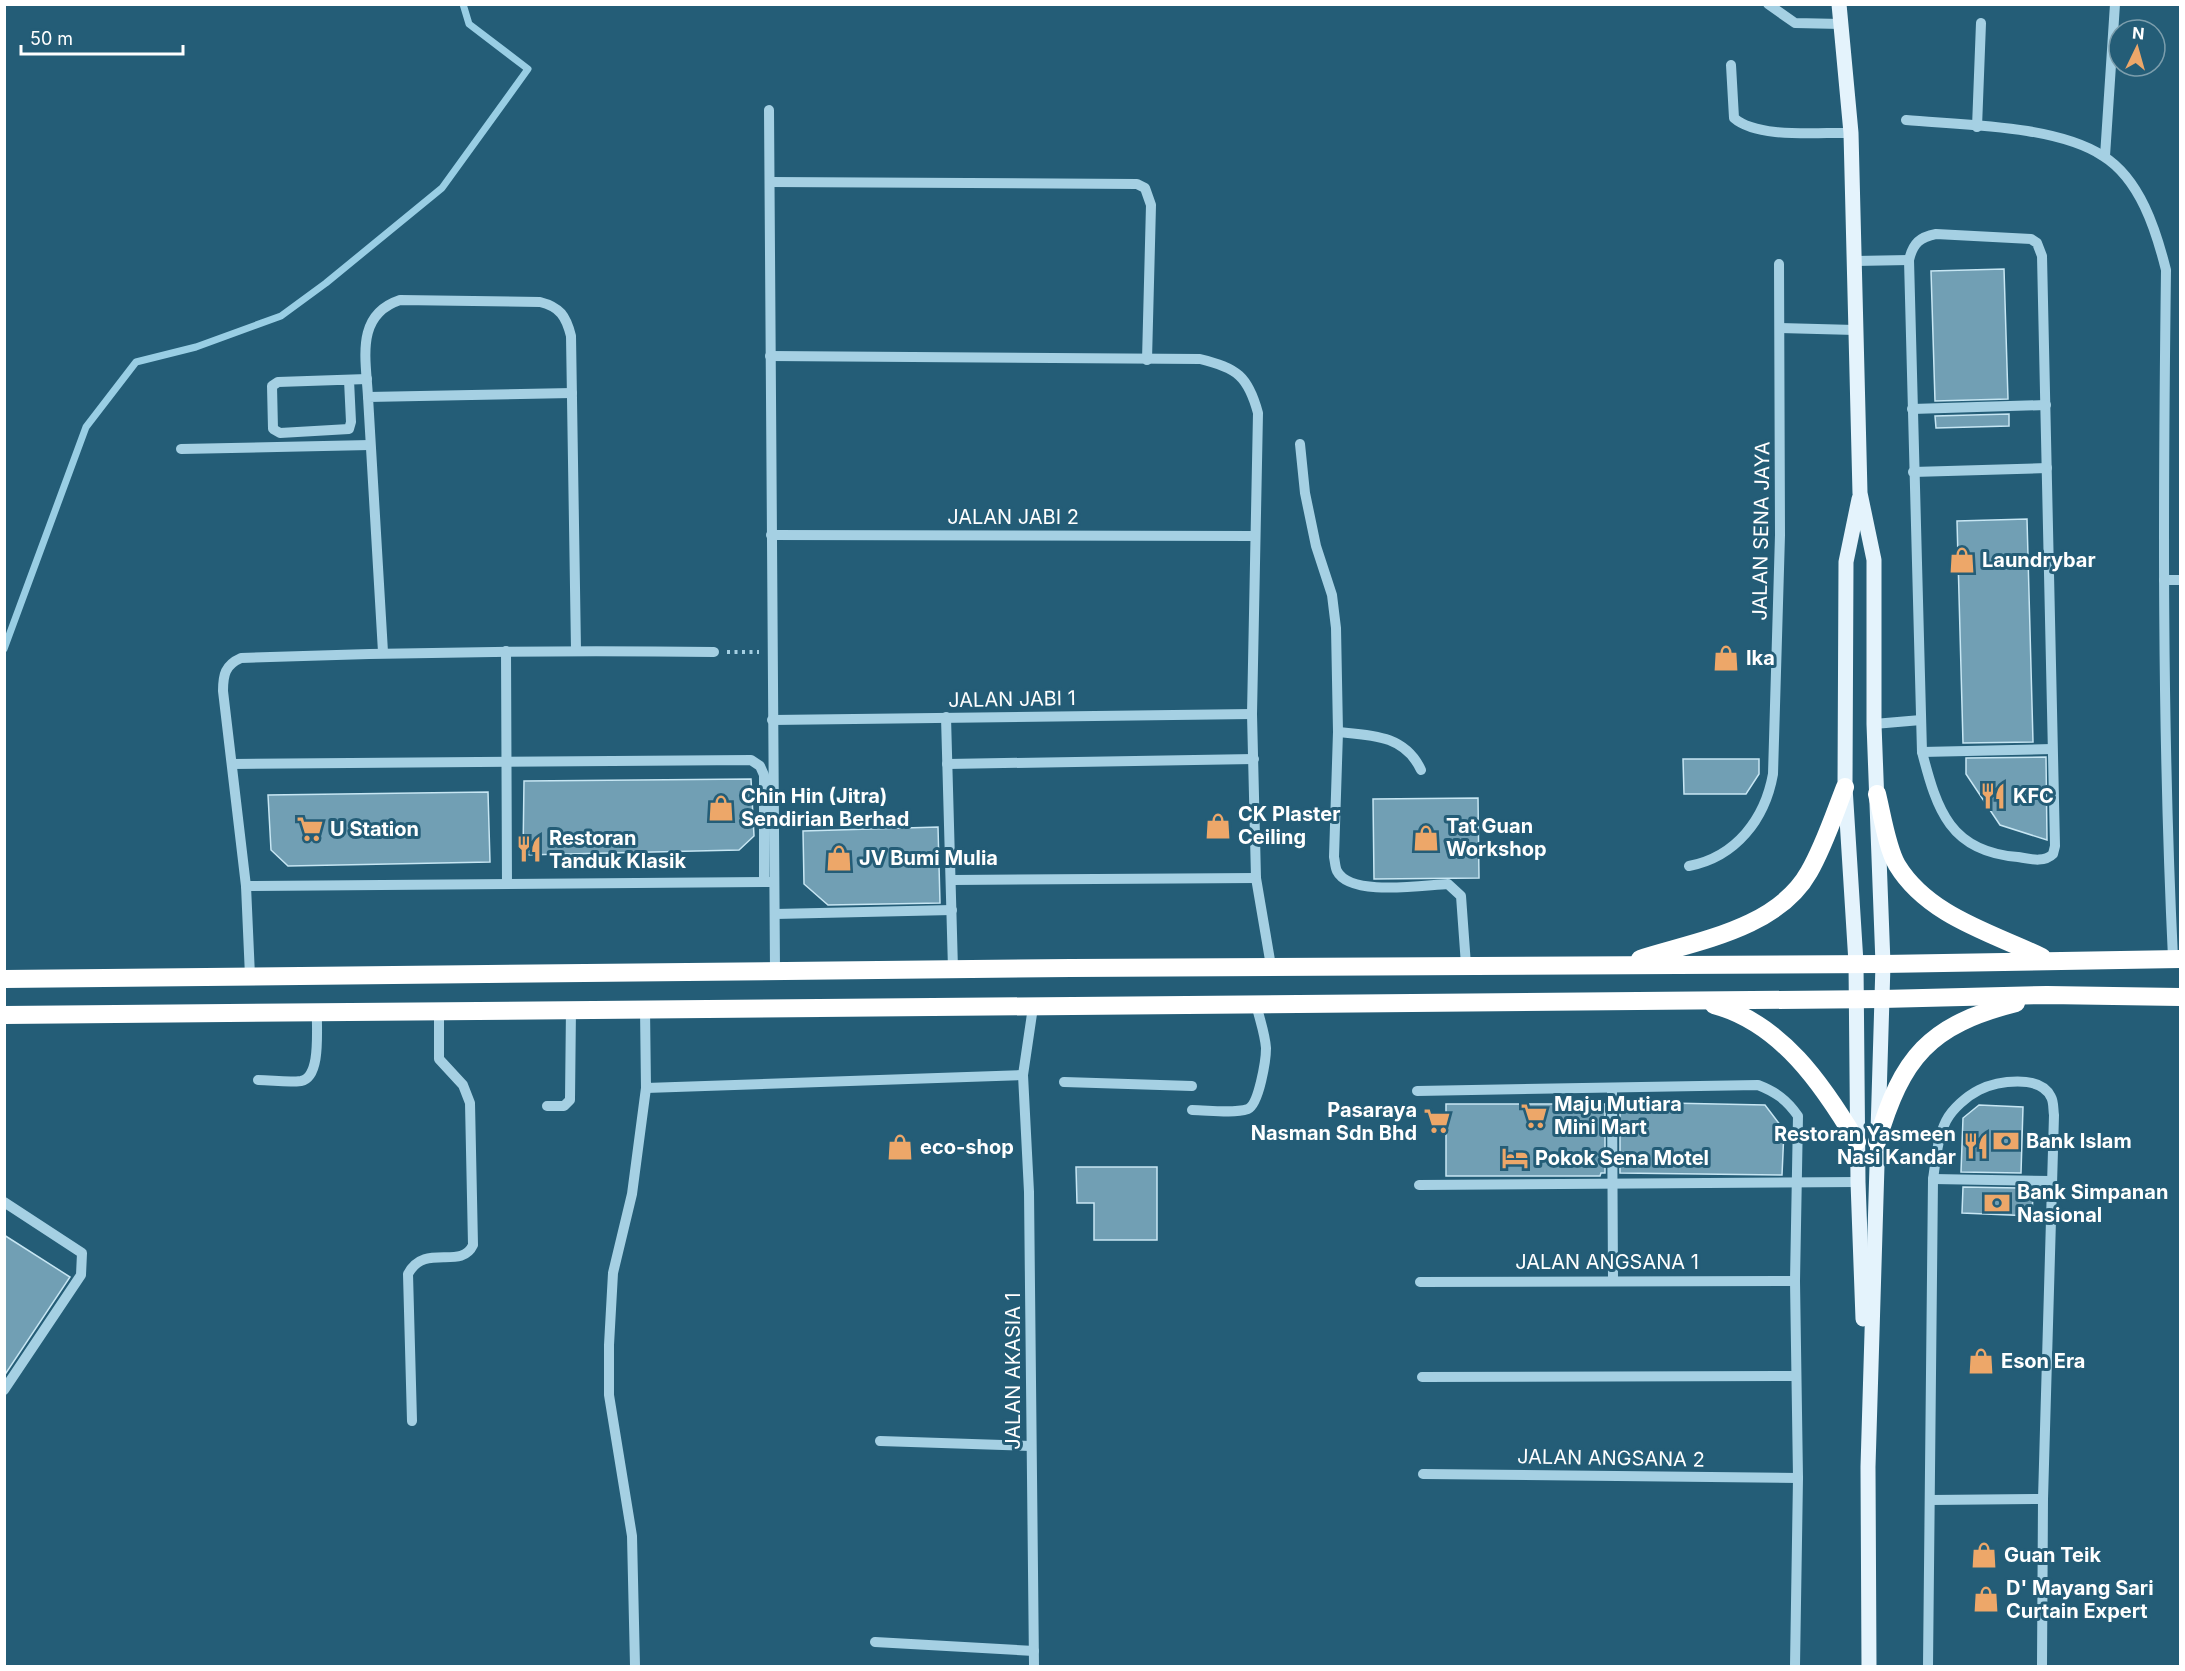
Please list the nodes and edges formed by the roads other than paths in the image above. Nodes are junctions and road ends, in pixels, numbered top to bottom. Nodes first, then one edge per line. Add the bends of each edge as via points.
1 (1768, 4) edge
2 (1839, 4) edge
3 (2115, 4) edge
4 (1981, 23) dead end
5 (1841, 24) junction
6 (1731, 65) dead end
7 (769, 111) dead end
8 (1906, 120) dead end
9 (1977, 127) junction
10 (1851, 133) junction
11 (2105, 156) junction
12 (770, 182) junction
13 (1909, 260) junction
14 (1855, 261) junction
15 (1779, 264) dead end
16 (1780, 328) junction
17 (1855, 330) junction
18 (770, 356) junction
19 (1147, 360) junction
20 (367, 379) junction
21 (349, 380) junction
22 (572, 393) junction
23 (368, 397) junction
24 (2046, 405) junction
25 (1912, 409) junction
26 (1300, 444) dead end
27 (370, 445) junction
28 (181, 448) dead end
29 (2047, 468) junction
30 (1913, 472) junction
31 (1860, 493) junction
32 (771, 535) junction
33 (1255, 536) junction
34 (2164, 580) junction
35 (2181, 580) edge
36 (576, 650) junction
37 (506, 651) junction
38 (383, 652) junction
39 (714, 652) road end
40 (1252, 714) junction
41 (946, 717) junction
42 (772, 720) junction
43 (1920, 720) junction
44 (1874, 724) junction
45 (1338, 732) junction
46 (2052, 749) junction
47 (1922, 752) junction
48 (1254, 759) junction
49 (508, 762) junction
50 (232, 764) junction
51 (947, 764) junction
52 (1421, 770) dead end
53 (1845, 787) junction
54 (1877, 794) junction
55 (1689, 866) dead end
56 (1256, 878) junction
57 (952, 880) junction
58 (769, 882) junction
59 (507, 884) junction
60 (246, 886) junction
61 (952, 910) junction
62 (775, 914) junction
63 (2177, 958) edge
64 (2047, 960) junction
65 (1856, 963) junction
66 (1883, 963) junction
67 (1624, 964) junction
68 (1466, 965) junction
69 (1271, 966) junction
70 (953, 969) junction
71 (775, 971) junction
72 (250, 976) junction
73 (4, 979) edge
74 (2047, 995) junction
75 (2181, 997) edge
76 (1855, 998) junction
77 (1695, 999) junction
78 (1882, 999) junction
79 (1256, 1003) junction
80 (1033, 1007) junction
81 (571, 1008) junction
82 (439, 1009) junction
83 (645, 1009) junction
84 (317, 1010) junction
85 (4, 1014) edge
86 (1023, 1075) junction
87 (258, 1080) dead end
88 (1064, 1082) dead end
89 (1192, 1086) dead end
90 (646, 1088) junction
91 (1612, 1090) junction
92 (1417, 1091) dead end
93 (547, 1106) dead end
94 (1192, 1110) dead end
95 (1857, 1142) junction
96 (1877, 1142) junction
97 (1933, 1179) junction
98 (2051, 1181) junction
99 (1799, 1182) junction
100 (1858, 1182) junction
101 (1612, 1184) junction
102 (1419, 1185) dead end
103 (4, 1202) edge
104 (1613, 1280) junction
105 (1795, 1281) junction
106 (1420, 1282) dead end
107 (1796, 1376) junction
108 (1422, 1377) dead end
109 (4, 1390) edge
110 (411, 1422) dead end
111 (880, 1441) dead end
112 (1031, 1446) junction
113 (1869, 1467) junction
114 (1423, 1474) dead end
115 (1798, 1478) junction
116 (2043, 1499) junction
117 (1930, 1500) junction
118 (875, 1642) dead end
119 (1034, 1651) junction
120 (635, 1666) edge
121 (1034, 1666) edge
122 (1795, 1666) edge
123 (1869, 1666) edge
124 (1928, 1666) edge
125 (2042, 1666) edge

1 - 5 street via 1794,23
2 - 5 main road
3 - 11 street
4 - 9 street
5 - 10 main road
6 - 10 street via 1734,118 1744,127
7 - 12 street
8 - 9 street
9 - 11 street via 2068,139
10 - 14 main road
11 - 34 street via 2143,203 2159,239 2166,270
12 - 18 street
12 - 19 street via 1137,184 1145,188 1151,205
13 - 14 street
13 - 24 street via 1912,248 1923,236 1936,234 2022,237 2037,243 2042,256
13 - 25 street
14 - 17 main road
15 - 16 street, JALAN SENA JAYA
16 - 17 street
16 - 55 street, JALAN SENA JAYA via 1780,535 1773,774 1769,796 1748,831 1729,850
17 - 31 main road
18 - 19 street
18 - 32 street
19 - 33 street via 1200,359 1225,365 1252,390 1258,413
20 - 21 street
20 - 22 street via 368,329 386,305 400,300 540,302 553,305 568,323
20 - 23 street
21 - 21 street via 275,383 273,429 280,433 349,429
22 - 23 street
22 - 36 street
23 - 27 street
24 - 25 street
24 - 29 street
25 - 30 street
26 - 45 street via 1307,504 1332,595
27 - 28 street
27 - 38 street
29 - 30 street
29 - 46 street
30 - 43 street
31 - 44 main road via 1874,560
31 - 53 main road via 1846,562
32 - 33 street, JALAN JABI 2
32 - 42 street
33 - 40 street
34 - 35 street
34 - 63 street via 2167,828
36 - 37 street
36 - 39 street
37 - 38 street
37 - 49 street
38 - 50 street via 241,658 232,662 226,669 223,691
40 - 41 street, JALAN JABI 1
40 - 48 street
41 - 42 street, JALAN JABI 1
41 - 51 street
42 - 58 street
43 - 44 street
43 - 47 street
44 - 54 main road
45 - 52 street via 1390,739 1416,758
45 - 68 street via 1334,857 1337,871 1362,886 1448,884 1457,889 1461,896
46 - 47 street
46 - 47 street via 2055,846 2053,854 2042,860 2008,857 1962,838 1936,804
48 - 51 street
48 - 56 street
49 - 50 street
49 - 58 street via 751,760 760,766 764,776
49 - 59 street
50 - 60 street
51 - 57 street
53 - 65 main road
53 - 67 highway via 1808,874 1788,898 1767,914 1733,930
54 - 64 highway via 1896,864 1915,887 1938,907 1963,921
54 - 66 main road
56 - 57 street
56 - 69 street
57 - 61 street
58 - 59 street
58 - 62 street
59 - 60 street
60 - 72 street
61 - 62 street
61 - 70 street
62 - 71 street
63 - 64 highway
64 - 66 highway
65 - 66 highway
65 - 67 highway
65 - 76 main road
66 - 78 main road
67 - 68 highway
68 - 69 highway
69 - 70 highway
70 - 71 highway
71 - 72 highway
72 - 73 highway
74 - 75 highway
74 - 78 highway
74 - 96 highway via 1974,1015 1957,1022 1931,1042 1913,1061 1890,1100
76 - 77 highway
76 - 78 highway
76 - 95 main road
77 - 79 highway
77 - 95 highway via 1735,1011 1760,1025 1820,1084
78 - 96 main road
79 - 80 highway
79 - 94 street via 1266,1050 1253,1104 1240,1110
80 - 83 highway
80 - 86 street, JALAN AKASIA 1
81 - 82 highway
81 - 83 highway
81 - 93 street via 570,1100 564,1106
82 - 84 highway
82 - 110 street via 439,1059 463,1085 470,1103 473,1245 468,1253 458,1257 426,1257 408,1274
83 - 90 street
84 - 85 highway
84 - 87 street via 311,1075 303,1081
86 - 90 street
86 - 112 street, JALAN AKASIA 1 via 1029,1192
88 - 89 street
90 - 120 street via 632,1194 613,1274 609,1354 609,1395 632,1536
91 - 92 street
91 - 99 street via 1758,1085 1774,1092 1798,1116
91 - 101 street
95 - 100 main road
96 - 113 main road
97 - 98 street
97 - 98 street via 1938,1140 1947,1120 1961,1104 1978,1090 1995,1084 2024,1082 2043,1087 2052,1097
97 - 117 street
98 - 116 street
99 - 100 street
99 - 101 street
99 - 105 street
100 - 113 main road
101 - 102 street
101 - 104 street
103 - 109 street via 82,1253 83,1263 81,1275
104 - 105 street, JALAN ANGSANA 1
104 - 106 street, JALAN ANGSANA 1
105 - 107 street
107 - 108 street
107 - 115 street
111 - 112 street
112 - 119 street, JALAN AKASIA 1
113 - 123 main road
114 - 115 street, JALAN ANGSANA 2
115 - 122 street
116 - 117 street
116 - 125 street
117 - 124 street
118 - 119 street
119 - 121 street, JALAN AKASIA 1

